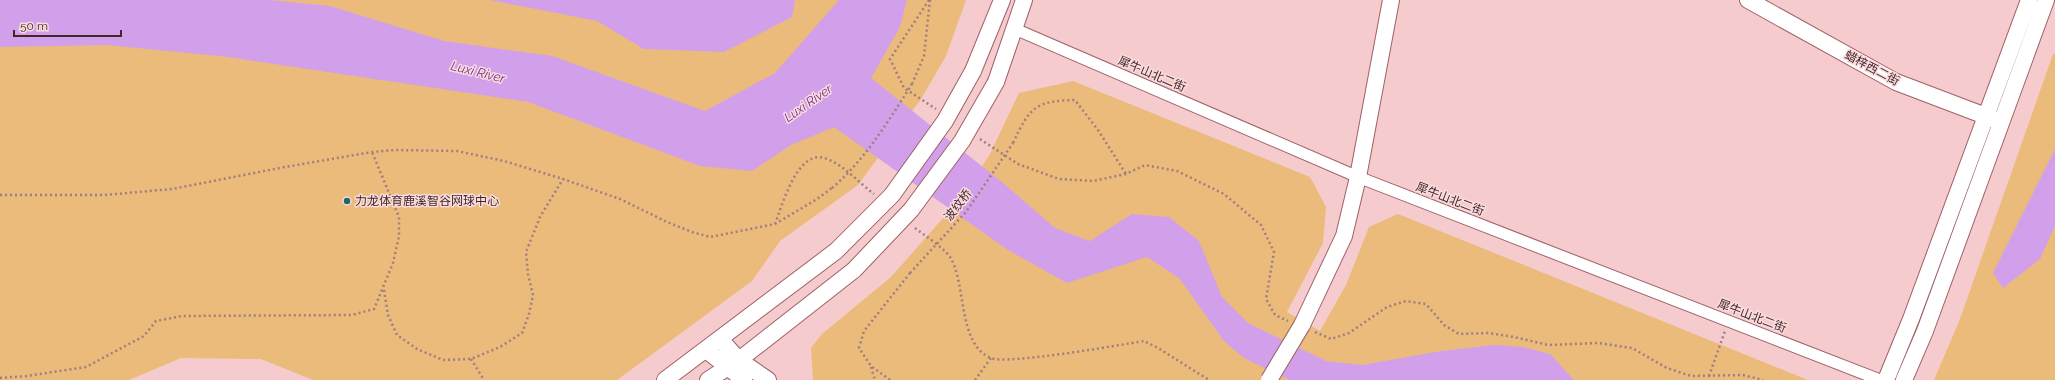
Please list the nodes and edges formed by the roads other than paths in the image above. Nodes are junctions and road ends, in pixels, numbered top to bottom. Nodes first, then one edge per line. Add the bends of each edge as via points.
1 (1002, 0) edge
2 (1024, 0) edge
3 (1391, 0) edge
4 (1748, 0) edge
5 (2029, 0) edge
6 (2046, 0) edge
7 (1015, 29) junction
8 (1986, 116) junction
9 (2002, 122) junction
10 (1358, 177) junction
11 (720, 339) junction
12 (706, 350) junction
13 (732, 363) junction
14 (665, 380) edge
15 (708, 380) edge
16 (744, 380) edge
17 (768, 380) edge
18 (1269, 380) edge
19 (1880, 380) edge
20 (1886, 380) edge
21 (1904, 380) edge

1 - 11 street, bridge via 973,71 945,121 892,195 836,251
2 - 7 street
3 - 10 street
4 - 8 street, 蜡梓西二街 via 1896,82
5 - 8 street
6 - 9 street
7 - 10 street, 犀牛山北二街
7 - 13 street, bridge via 996,82 962,141 915,204 854,270
8 - 9 street, 蜡梓西二街
8 - 20 street
9 - 21 street via 1925,331
10 - 18 street, bridge via 1344,236 1300,325
10 - 19 street, 犀牛山北二街
11 - 12 street
11 - 13 street
12 - 13 street
12 - 14 street
13 - 15 street
13 - 16 street
13 - 17 street

